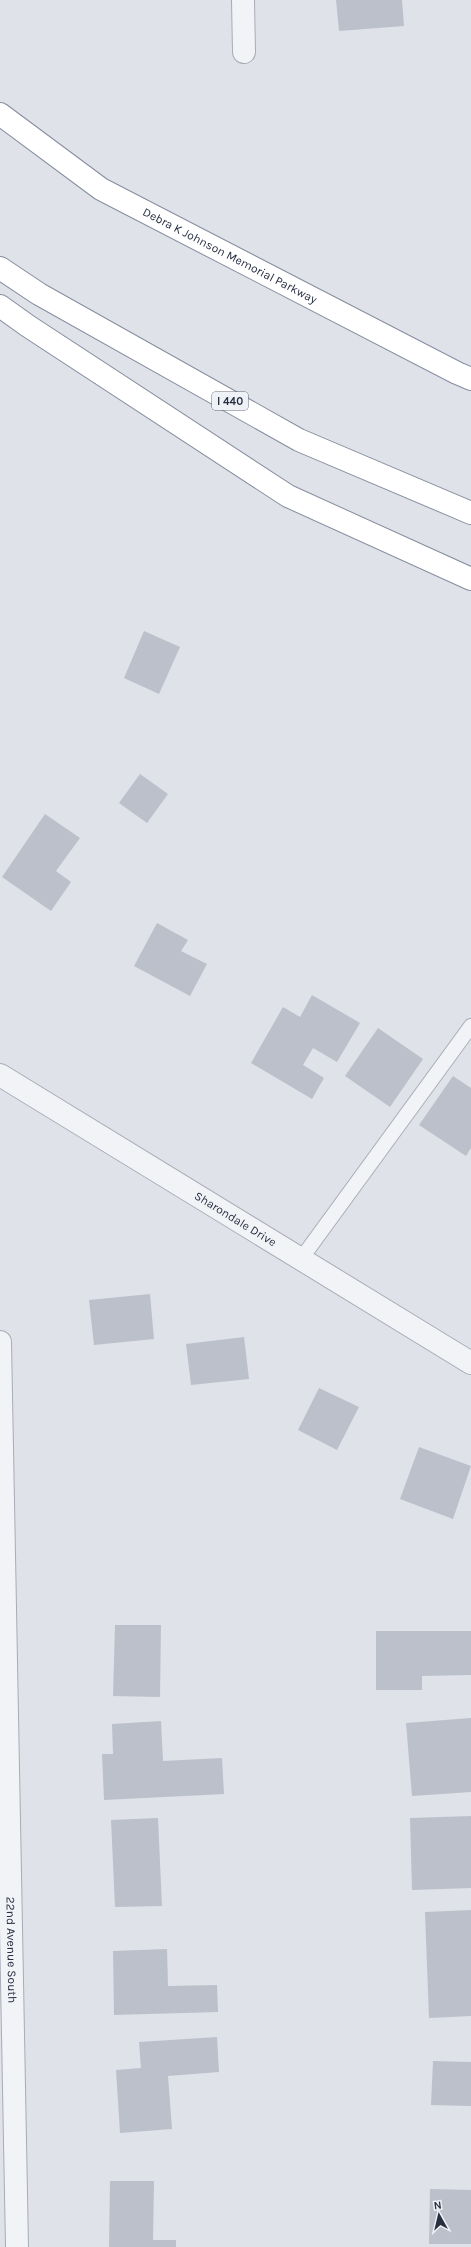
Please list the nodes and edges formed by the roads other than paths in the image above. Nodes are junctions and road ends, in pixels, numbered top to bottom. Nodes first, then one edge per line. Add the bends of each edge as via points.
1 (243, 0) edge
2 (244, 52) dead end
3 (0, 114) edge
4 (0, 268) edge
5 (0, 306) edge
6 (466, 376) edge
7 (471, 512) edge
8 (471, 580) edge
9 (471, 1026) edge
10 (0, 1075) edge
11 (301, 1259) junction
12 (0, 1342) edge
13 (471, 1363) edge
14 (17, 2247) edge

1 - 2 street
3 - 6 highway, Debra K Johnson Memorial Parkway via 101,190
4 - 7 highway, I 440 via 39,294 299,440
5 - 8 highway via 288,496
9 - 11 lane
10 - 11 street, Sharondale Drive
11 - 13 street, Sharondale Drive
12 - 14 street, 22nd Avenue South

